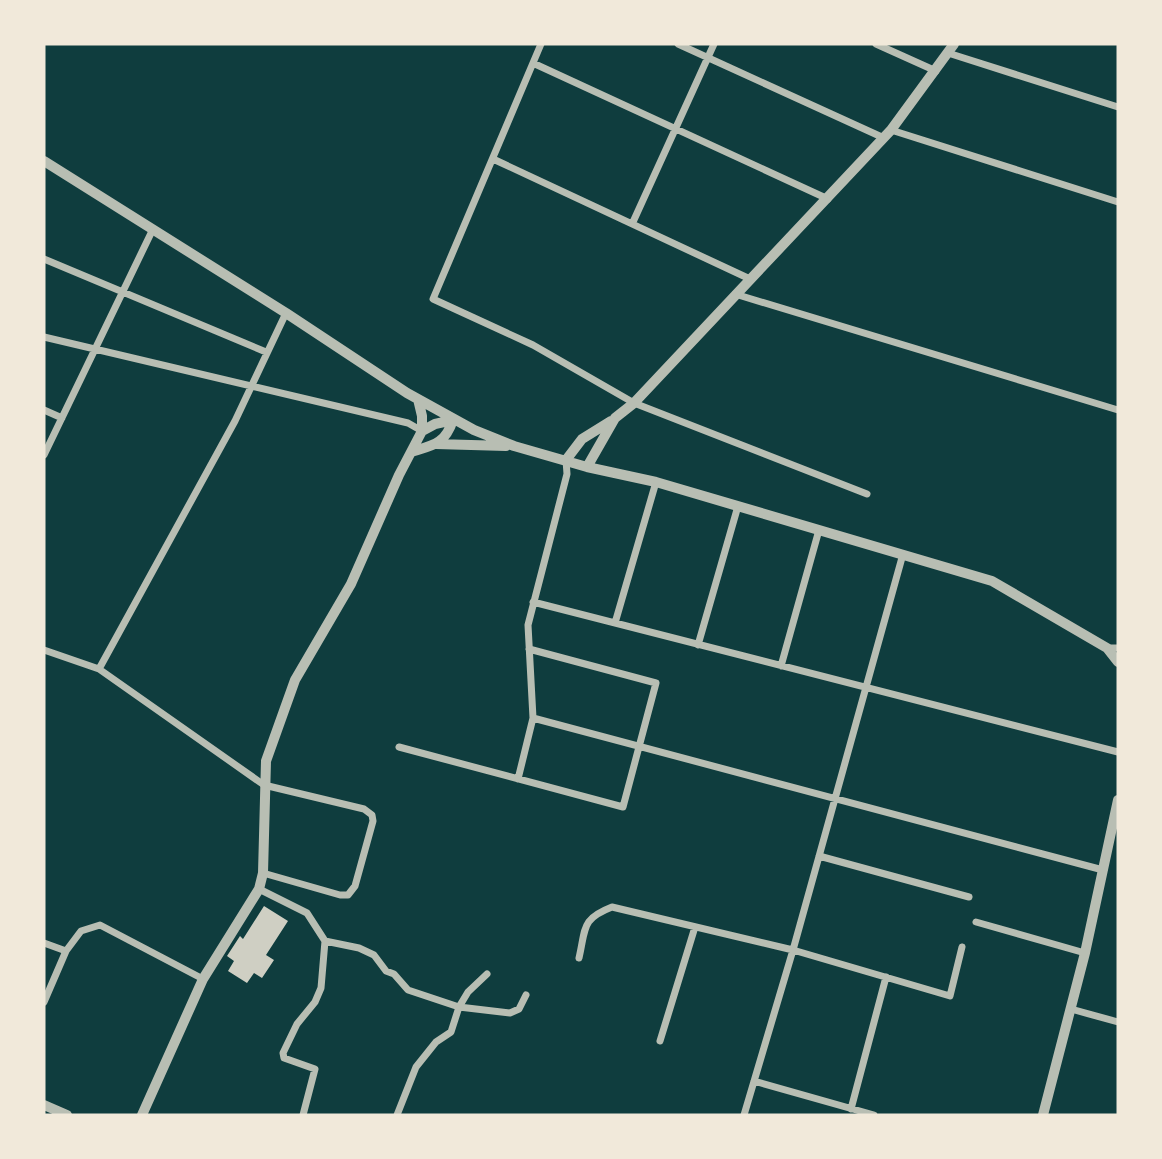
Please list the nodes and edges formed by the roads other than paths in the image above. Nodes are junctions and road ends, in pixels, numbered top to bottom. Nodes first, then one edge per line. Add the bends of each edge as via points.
1 (541, 44) edge
2 (678, 44) edge
3 (715, 44) edge
4 (876, 44) edge
5 (951, 48) edge
6 (708, 57) junction
7 (535, 64) junction
8 (936, 71) junction
9 (1118, 107) edge
10 (677, 129) junction
11 (888, 134) junction
12 (493, 159) junction
13 (44, 160) edge
14 (828, 199) junction
15 (1118, 202) edge
16 (633, 222) junction
17 (153, 229) junction
18 (44, 259) edge
19 (750, 279) junction
20 (121, 291) junction
21 (735, 294) junction
22 (286, 313) junction
23 (44, 337) edge
24 (95, 350) junction
25 (267, 352) junction
26 (252, 386) junction
27 (418, 399) junction
28 (634, 403) junction
29 (44, 410) edge
30 (1118, 410) edge
31 (62, 418) junction
32 (615, 418) junction
33 (453, 420) junction
34 (422, 431) junction
35 (436, 444) junction
36 (514, 446) junction
37 (411, 452) junction
38 (44, 455) edge
39 (566, 460) junction
40 (587, 467) junction
41 (656, 482) junction
42 (867, 494) dead end
43 (738, 506) junction
44 (819, 530) junction
45 (903, 554) junction
46 (533, 602) junction
47 (615, 623) junction
48 (698, 645) junction
49 (1107, 648) junction
50 (1118, 648) edge
51 (529, 649) junction
52 (44, 650) edge
53 (1118, 662) edge
54 (781, 666) junction
55 (99, 670) junction
56 (866, 686) junction
57 (533, 718) junction
58 (399, 747) dead end
59 (640, 748) junction
60 (1118, 752) edge
61 (517, 779) junction
62 (264, 785) junction
63 (835, 797) junction
64 (1118, 800) edge
65 (818, 856) junction
66 (1102, 870) junction
67 (263, 873) junction
68 (260, 889) junction
69 (969, 897) dead end
70 (976, 922) dead end
71 (695, 927) junction
72 (325, 941) junction
73 (44, 943) edge
74 (962, 947) dead end
75 (793, 950) junction
76 (66, 951) junction
77 (1086, 953) junction
78 (579, 958) dead end
79 (486, 974) dead end
80 (886, 977) junction
81 (203, 979) junction
82 (526, 995) dead end
83 (44, 1002) edge
84 (459, 1007) junction
85 (1071, 1009) junction
86 (1118, 1022) edge
87 (660, 1041) dead end
88 (754, 1081) junction
89 (44, 1105) edge
90 (851, 1109) junction
91 (67, 1115) edge
92 (142, 1115) edge
93 (303, 1115) edge
94 (397, 1115) edge
95 (744, 1115) edge
96 (874, 1115) edge
97 (1043, 1115) edge

1 - 7 street
2 - 6 street
3 - 6 street
4 - 8 street
5 - 8 street
5 - 9 street
6 - 10 street
6 - 11 street
7 - 10 street
7 - 12 street
8 - 11 street
10 - 14 street
10 - 16 street
11 - 14 street
11 - 15 street
12 - 16 street
12 - 28 street via 433,299 533,345
13 - 17 street
14 - 19 street
16 - 19 street
17 - 20 street
17 - 22 street
18 - 20 street
19 - 21 street
20 - 24 street
20 - 25 street
21 - 28 street
21 - 30 street
22 - 25 street
22 - 27 street
23 - 24 street
24 - 26 street
24 - 31 street
25 - 26 street
26 - 34 street via 408,423
26 - 55 street
27 - 33 street
27 - 34 street
28 - 32 street
28 - 42 street
29 - 31 street
31 - 38 street
32 - 39 street via 582,439
32 - 40 street
33 - 34 street
33 - 35 street via 449,434
33 - 36 street
34 - 37 street
35 - 36 street
35 - 37 street
36 - 39 street
37 - 62 street via 351,584 295,680 266,761
39 - 40 street
39 - 46 street via 567,474
40 - 41 street
41 - 43 street
41 - 47 street
43 - 44 street
43 - 48 street
44 - 45 street
44 - 54 street
45 - 49 street via 992,581
45 - 56 street
46 - 47 street
46 - 51 street
47 - 48 street
48 - 54 street
49 - 50 street
49 - 53 street
51 - 57 street
51 - 59 street via 656,683
52 - 55 street
54 - 56 street
55 - 62 street
56 - 60 street
56 - 63 street
57 - 59 street
57 - 61 street
58 - 61 street
59 - 61 street via 623,807
59 - 63 street
62 - 67 street
62 - 67 street via 364,809 373,818 355,886 348,894
63 - 65 street
63 - 66 street
64 - 66 street
65 - 69 street
65 - 75 street
66 - 77 street
67 - 68 street
68 - 72 street via 307,913
68 - 81 street
70 - 77 street
71 - 75 street
71 - 78 street via 612,907 587,922
71 - 87 street
72 - 84 street via 374,955 408,990
72 - 93 street via 321,988 283,1053 284,1058 315,1069
73 - 76 street
74 - 80 street via 950,996
75 - 80 street
75 - 88 street
76 - 81 street via 81,931 100,925
76 - 83 street
77 - 85 street
79 - 84 street
80 - 90 street
81 - 92 street
82 - 84 street via 519,1009 510,1013
84 - 94 street via 452,1032 436,1042 416,1067
85 - 86 street
85 - 97 street
88 - 90 street
88 - 95 street
89 - 91 street
90 - 96 street

